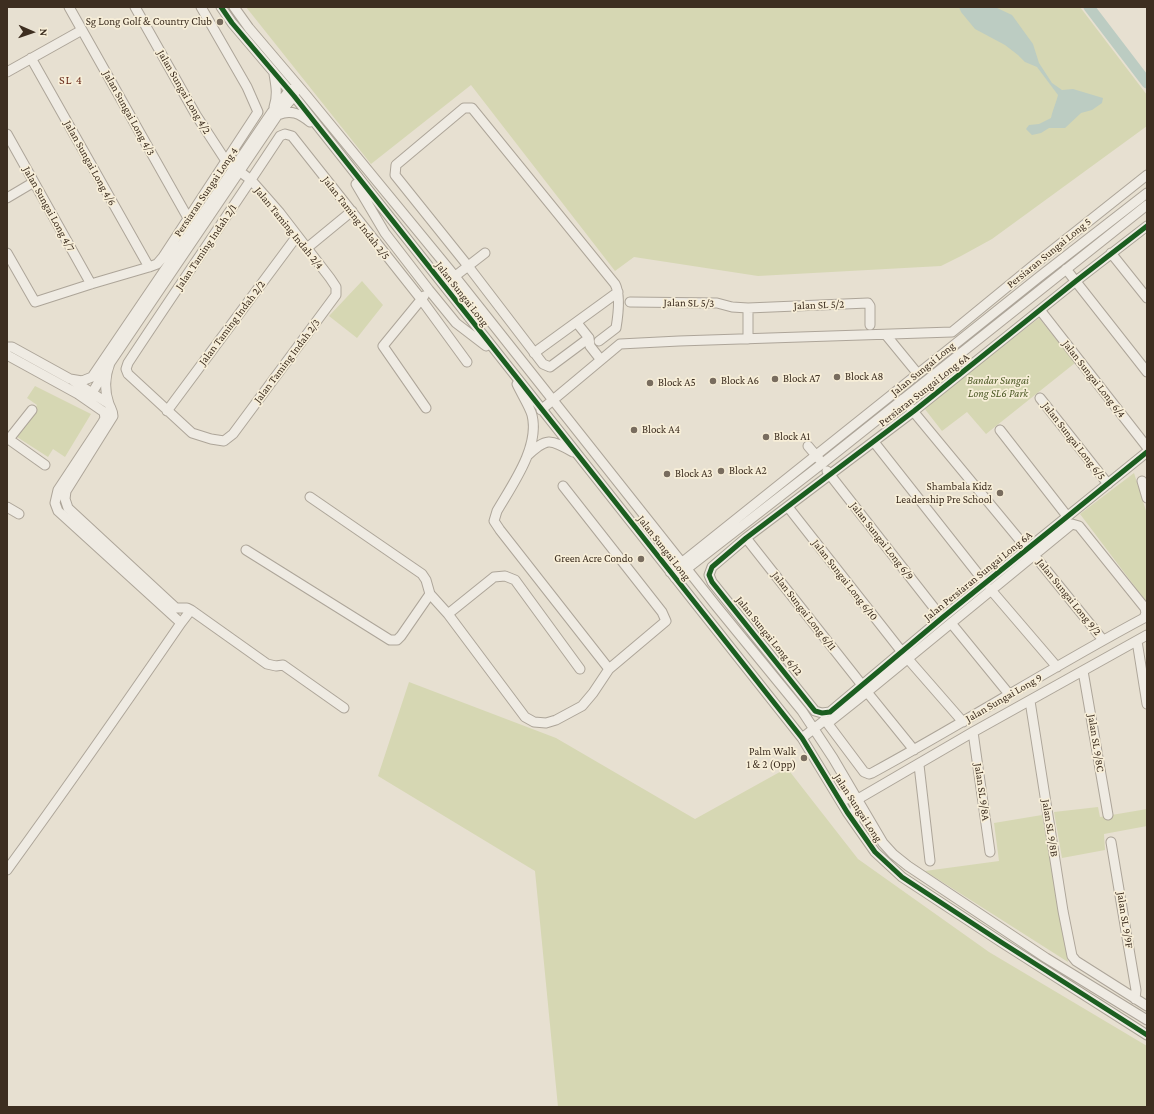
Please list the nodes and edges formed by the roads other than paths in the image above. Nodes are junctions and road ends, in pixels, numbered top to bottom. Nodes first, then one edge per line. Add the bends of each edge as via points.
1 (69, 7) edge
2 (135, 7) edge
3 (201, 7) edge
4 (221, 7) edge
5 (234, 7) edge
6 (82, 30) junction
7 (250, 45) junction
8 (263, 47) junction
9 (31, 58) junction
10 (262, 60) junction
11 (7, 72) edge
12 (274, 73) junction
13 (293, 89) junction
14 (275, 113) junction
15 (319, 130) junction
16 (7, 134) edge
17 (292, 136) joint
18 (339, 155) junction
19 (226, 161) junction
20 (237, 169) junction
21 (1147, 175) edge
22 (251, 180) junction
23 (34, 182) junction
24 (1147, 193) edge
25 (7, 198) edge
26 (1144, 208) edge
27 (352, 211) junction
28 (188, 218) junction
29 (1147, 218) edge
30 (1147, 226) edge
31 (297, 236) junction
32 (307, 248) junction
33 (485, 252) dead end
34 (7, 253) edge
35 (1111, 253) junction
36 (465, 263) junction
37 (149, 267) junction
38 (1066, 269) junction
39 (449, 270) junction
40 (454, 277) junction
41 (1076, 281) junction
42 (91, 284) junction
43 (336, 287) joint
44 (430, 290) junction
45 (618, 292) junction
46 (1147, 298) edge
47 (421, 299) junction
48 (630, 302) dead end
49 (748, 308) junction
50 (1040, 310) junction
51 (578, 323) junction
52 (870, 324) dead end
53 (886, 335) junction
54 (589, 338) junction
55 (748, 339) junction
56 (599, 341) junction
57 (7, 347) edge
58 (497, 354) junction
59 (534, 354) junction
60 (7, 355) edge
61 (604, 357) junction
62 (467, 362) dead end
63 (110, 363) junction
64 (1147, 372) edge
65 (513, 374) junction
66 (918, 374) junction
67 (92, 377) junction
68 (70, 379) junction
69 (87, 394) junction
70 (903, 398) junction
71 (1040, 398) dead end
72 (552, 401) junction
73 (109, 404) junction
74 (426, 408) dead end
75 (32, 410) dead end
76 (542, 410) junction
77 (167, 411) junction
78 (914, 411) junction
79 (1000, 430) dead end
80 (8, 438) edge
81 (874, 442) junction
82 (808, 446) dead end
83 (1147, 447) edge
84 (1147, 452) edge
85 (577, 455) junction
86 (816, 455) junction
87 (527, 457) junction
88 (823, 463) junction
89 (44, 465) dead end
90 (830, 474) junction
91 (1142, 481) dead end
92 (1108, 484) junction
93 (563, 486) dead end
94 (310, 498) dead end
95 (1147, 498) edge
96 (7, 507) edge
97 (788, 507) junction
98 (19, 514) dead end
99 (1067, 516) junction
100 (746, 538) junction
101 (246, 550) dead end
102 (1031, 552) junction
103 (685, 566) junction
104 (712, 567) joint
105 (673, 575) junction
106 (988, 587) junction
107 (430, 594) junction
108 (717, 607) junction
109 (191, 610) junction
110 (448, 614) junction
111 (706, 617) junction
112 (942, 618) junction
113 (181, 623) junction
114 (950, 624) junction
115 (1147, 635) edge
116 (1103, 640) junction
117 (1137, 641) junction
118 (905, 656) junction
119 (1057, 667) junction
120 (580, 669) dead end
121 (609, 669) junction
122 (1083, 671) junction
123 (862, 685) junction
124 (867, 692) junction
125 (1009, 694) junction
126 (1030, 701) junction
127 (1147, 704) edge
128 (344, 708) dead end
129 (822, 713) joint
130 (963, 722) junction
131 (828, 723) junction
132 (814, 729) junction
133 (973, 732) junction
134 (802, 738) junction
135 (914, 750) junction
136 (919, 765) junction
137 (851, 788) junction
138 (872, 792) junction
139 (835, 793) junction
140 (858, 799) junction
141 (867, 814) junction
142 (1108, 815) dead end
143 (855, 823) junction
144 (1111, 842) dead end
145 (990, 852) dead end
146 (930, 861) dead end
147 (7, 870) edge
148 (1135, 999) junction
149 (1147, 1006) edge
150 (1147, 1020) edge
151 (1147, 1035) edge

1 - 6 street, Jalan Sungai Long 4/3
2 - 19 street, Jalan Sungai Long 4/2 via 196,116
3 - 19 street, Persiaran Sungai Long 4 via 247,87 258,112
4 - 7 street, Jalan Sungai Long
5 - 8 street, Jalan Sungai Long
6 - 9 street
6 - 28 street, Jalan Sungai Long 4/3
7 - 8 street
7 - 10 street, Jalan Sungai Long
8 - 10 street
8 - 13 street, Jalan Sungai Long
9 - 11 street
9 - 37 street, Jalan Sungai Long 4/6
10 - 12 street, Jalan Sungai Long
12 - 13 street, Jalan Sungai Long
12 - 14 street via 277,94
13 - 14 street
13 - 15 street, Jalan Sungai Long
13 - 39 street, Jalan Sungai Long via 306,95
14 - 15 street via 294,112
14 - 20 street
15 - 18 street, Jalan Sungai Long
16 - 23 street, Jalan Sungai Long 4/7
17 - 22 street, Jalan Taming Indah 2/1 via 280,136
17 - 27 street, Jalan Taming Indah 2/5
18 - 44 street via 385,233
18 - 58 street, Jalan Sungai Long
19 - 20 street, Jalan Sungai Long 4/2
19 - 28 street, Persiaran Sungai Long 4
20 - 22 street, Jalan Taming Indah 2/4
20 - 63 street
20 - 67 street
21 - 53 street, Persiaran Sungai Long 5 via 952,332
22 - 31 street, Jalan Taming Indah 2/4
22 - 77 street, Jalan Taming Indah 2/1 via 128,363 128,374
23 - 25 street
23 - 42 street, Jalan Sungai Long 4/7
24 - 66 street, Jalan Sungai Long
26 - 29 street
26 - 38 street, Jalan Sungai Long
27 - 32 street
27 - 47 street, Jalan Taming Indah 2/5
28 - 37 street, Persiaran Sungai Long 4 via 163,257 157,264
30 - 35 street, Persiaran Sungai Long 6A
31 - 32 street, Jalan Taming Indah 2/4
31 - 77 street, Jalan Taming Indah 2/2
32 - 43 street, Jalan Taming Indah 2/4
33 - 36 street
34 - 42 street, Persiaran Sungai Long 4 via 35,302
35 - 41 street, Persiaran Sungai Long 6A
35 - 46 street
36 - 39 street
36 - 40 street
36 - 45 street via 395,175 396,165 468,107 472,108 610,278
36 - 59 street
37 - 42 street, Persiaran Sungai Long 4
38 - 41 street
38 - 70 street, Jalan Sungai Long
39 - 40 street, Jalan Sungai Long
40 - 72 street, Jalan Sungai Long
41 - 50 street, Persiaran Sungai Long 6A
41 - 64 street
43 - 77 street, Jalan Taming Indah 2/3 via 336,296 233,434 224,441 211,440 192,433
44 - 47 street
44 - 58 street via 456,323
45 - 51 street
45 - 56 street via 616,328
47 - 62 street, Jalan Taming Indah 2/5
47 - 74 street via 383,346
48 - 49 street, Jalan SL 5/3 via 716,303
49 - 52 street, Jalan SL 5/2 via 868,304
49 - 55 street
50 - 78 street, Persiaran Sungai Long 6A
50 - 83 street, Jalan Sungai Long 6/4
51 - 54 street
51 - 59 street
53 - 55 street
53 - 66 street
54 - 56 street
54 - 59 street via 550,367 543,364
54 - 61 street via 590,346
55 - 61 street via 620,344
56 - 61 street
57 - 68 street via 12,347
58 - 65 street, Jalan Sungai Long
60 - 69 street
61 - 72 street
63 - 69 street
63 - 73 street via 106,379
65 - 76 street, Jalan Sungai Long
65 - 87 street via 532,414 534,429
66 - 86 street, Jalan Sungai Long
67 - 68 street via 82,381
67 - 69 street
68 - 69 street
69 - 73 street
69 - 113 street via 104,412 105,418 58,490 55,503 58,511
70 - 78 street, Jalan Sungai Long 9/2
70 - 88 street, Jalan Sungai Long
71 - 92 street, Jalan Sungai Long 6/5
72 - 76 street
72 - 103 street, Jalan Sungai Long
73 - 109 street via 113,412 112,420 66,491 65,500 68,508 176,608
75 - 80 street
76 - 85 street, Jalan Sungai Long
78 - 81 street, Persiaran Sungai Long 6A
78 - 102 street, Jalan Sungai Long 9/2
79 - 99 street
80 - 89 street
81 - 90 street, Persiaran Sungai Long 6A
81 - 106 street
82 - 86 street, Jalan Sungai Long 6/9
84 - 92 street, Jalan Persiaran Sungai Long 6A
85 - 87 street via 555,442 546,442
85 - 105 street, Jalan Sungai Long
86 - 88 street, Jalan Sungai Long 6/9
86 - 103 street, Jalan Sungai Long
87 - 121 street via 494,521
88 - 90 street, Jalan Sungai Long 6/9
88 - 103 street, Jalan Sungai Long
90 - 97 street, Persiaran Sungai Long 6A
90 - 112 street, Jalan Sungai Long 6/9
91 - 95 street
92 - 99 street, Jalan Persiaran Sungai Long 6A
93 - 121 street via 662,612 666,621
94 - 107 street via 422,574
96 - 98 street
97 - 100 street, Persiaran Sungai Long 6A
97 - 118 street, Jalan Sungai Long 6/10
99 - 102 street, Jalan Persiaran Sungai Long 6A
100 - 104 street, Persiaran Sungai Long 6A
100 - 123 street, Jalan Sungai Long 6/11
101 - 107 street via 390,640 396,640 401,636
102 - 106 street, Jalan Persiaran Sungai Long 6A
102 - 116 street, Jalan Sungai Long 9/2
102 - 116 street, Jalan Sungai Long 9 via 1069,526 1078,526 1145,608 1144,618
103 - 105 street, Jalan Sungai Long
103 - 108 street, Jalan Sungai Long
104 - 129 street, Jalan Sungai Long 6/12 via 709,575 712,582 815,711
105 - 111 street, Jalan Sungai Long
106 - 112 street, Jalan Persiaran Sungai Long 6A
106 - 114 street
106 - 119 street
107 - 110 street
108 - 111 street
108 - 132 street, Jalan Sungai Long
109 - 113 street
109 - 128 street via 267,664 283,664
110 - 120 street via 494,576 505,576 515,580
110 - 121 street via 525,716 534,722 546,723 556,720 582,706
111 - 134 street, Jalan Sungai Long
112 - 118 street, Jalan Persiaran Sungai Long 6A
113 - 147 street via 124,708
114 - 118 street
114 - 125 street
115 - 117 street
116 - 119 street, Jalan Sungai Long 9
117 - 122 street
117 - 127 street
118 - 123 street, Jalan Persiaran Sungai Long 6A
118 - 124 street
118 - 130 street, Jalan Sungai Long 6/10
119 - 125 street, Jalan Sungai Long 9
122 - 126 street
122 - 142 street, Jalan SL 9/8C
123 - 129 street, Jalan Persiaran Sungai Long 6A via 830,712
124 - 131 street
124 - 135 street
125 - 130 street, Jalan Sungai Long 9
126 - 133 street
126 - 148 street, Jalan SL 9/8B via 1072,956
130 - 135 street, Jalan Sungai Long 9
131 - 132 street via 825,720
131 - 135 street, Jalan Sungai Long 9 via 868,774
132 - 134 street
132 - 137 street, Jalan Sungai Long
133 - 136 street
133 - 145 street, Jalan SL 9/8A
134 - 139 street, Jalan Sungai Long
136 - 138 street
136 - 146 street
137 - 138 street
137 - 140 street, Jalan Sungai Long
138 - 140 street
138 - 141 street
139 - 140 street via 848,799
139 - 143 street, Jalan Sungai Long
140 - 141 street, Jalan Sungai Long
140 - 143 street
141 - 150 street, Jalan Sungai Long via 884,843 908,866 1046,958
143 - 151 street, Jalan Sungai Long via 875,852 902,877
144 - 148 street, Jalan SL 9/9F
148 - 149 street

